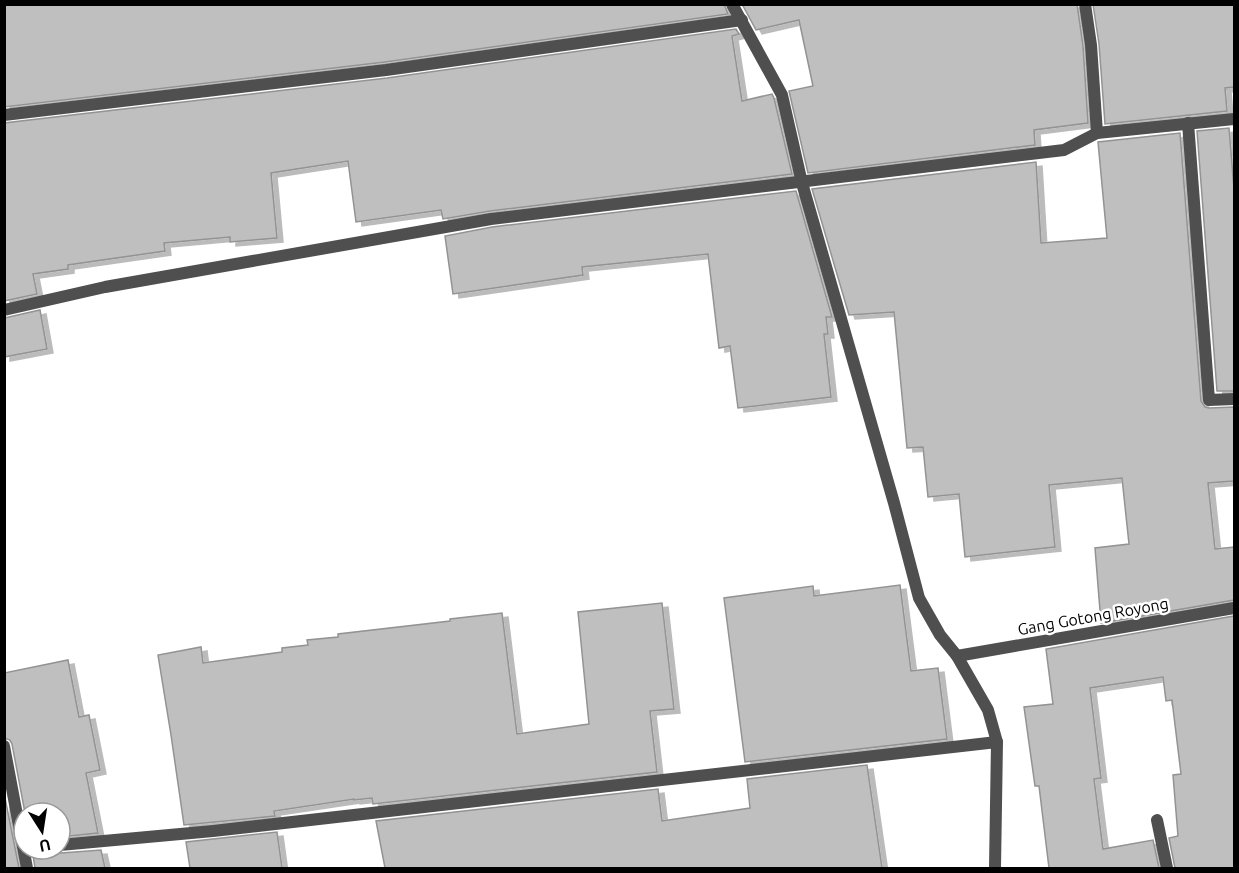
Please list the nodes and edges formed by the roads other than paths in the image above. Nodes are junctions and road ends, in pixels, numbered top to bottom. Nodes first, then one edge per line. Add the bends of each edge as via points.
1 (732, 4) edge
2 (1085, 4) edge
3 (742, 20) junction
4 (4, 115) edge
5 (1234, 119) edge
6 (1188, 123) junction
7 (1097, 133) junction
8 (802, 183) junction
9 (4, 310) edge
10 (1234, 399) edge
11 (1234, 608) edge
12 (957, 656) junction
13 (997, 742) junction
14 (4, 746) edge
15 (14, 801) edge
16 (1157, 820) dead end
17 (72, 844) edge
18 (995, 868) edge
19 (1167, 868) edge

1 - 3 street
2 - 7 street
3 - 4 street via 386,70
3 - 8 street via 782,95
5 - 6 street
6 - 7 street
6 - 10 street via 1209,400
7 - 8 street via 1064,150
8 - 9 street via 491,219 105,287
8 - 12 street via 919,598
11 - 12 street, Gang Gotong Royong
12 - 13 street via 988,710
13 - 17 street
13 - 18 street
14 - 15 street
16 - 19 street

